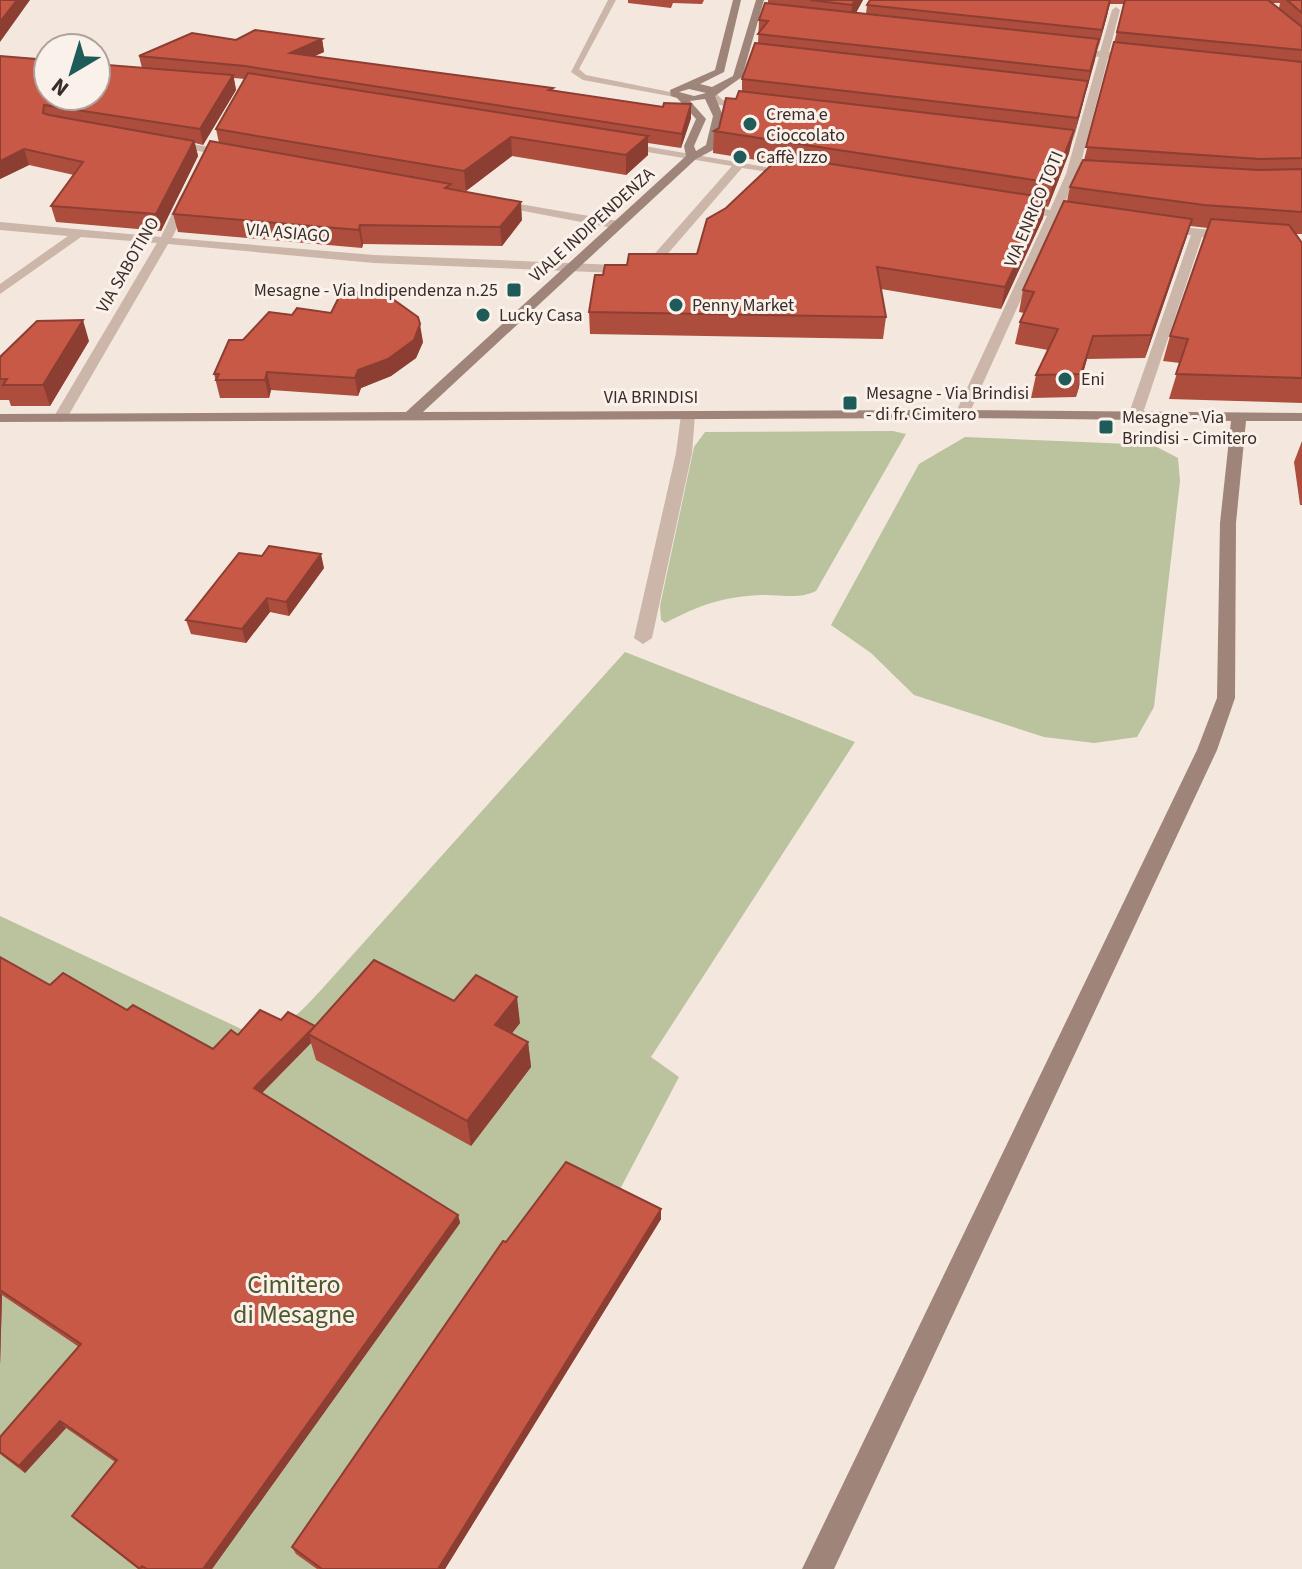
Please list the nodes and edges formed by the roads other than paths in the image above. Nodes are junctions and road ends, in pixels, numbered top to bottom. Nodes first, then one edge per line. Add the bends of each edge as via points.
1 (612, 0) edge
2 (737, 0) edge
3 (760, 0) edge
4 (1102, 10) edge
5 (1116, 10) junction
6 (1130, 10) edge
7 (755, 18) junction
8 (769, 19) edge
9 (1060, 50) edge
10 (1106, 55) junction
11 (741, 59) junction
12 (1153, 60) edge
13 (757, 61) edge
14 (683, 91) junction
15 (712, 94) junction
16 (1077, 96) edge
17 (1092, 98) junction
18 (755, 109) edge
19 (217, 137) edge
20 (163, 142) edge
21 (602, 142) edge
22 (1064, 146) edge
23 (1080, 148) junction
24 (209, 150) junction
25 (241, 156) edge
26 (692, 157) junction
27 (203, 163) edge
28 (739, 165) junction
29 (1072, 174) junction
30 (802, 175) edge
31 (1087, 175) edge
32 (190, 188) edge
33 (476, 199) edge
34 (1007, 207) edge
35 (1054, 214) junction
36 (1102, 221) edge
37 (618, 225) junction
38 (0, 226) edge
39 (1149, 227) edge
40 (79, 233) junction
41 (1197, 234) junction
42 (1240, 237) edge
43 (165, 240) junction
44 (574, 265) junction
45 (0, 290) edge
46 (962, 414) junction
47 (688, 415) junction
48 (1135, 416) junction
49 (409, 417) junction
50 (1239, 417) junction
51 (1302, 417) edge
52 (0, 418) edge
53 (60, 418) junction
54 (643, 638) dead end
55 (818, 1569) edge

1 - 14 street via 574,70 583,77
2 - 14 main road via 719,72
3 - 7 main road
4 - 5 street
5 - 6 street
5 - 10 street, VIA ENRICO TOTI
7 - 8 street
7 - 11 main road
9 - 10 street
10 - 12 street
10 - 17 street, VIA ENRICO TOTI
11 - 13 street
11 - 15 main road via 737,77
14 - 15 main road
14 - 26 main road via 701,119 689,146
15 - 18 street via 720,102
15 - 26 main road, VIALE INDIPENDENZA via 718,116 711,147
16 - 17 street
17 - 23 street, VIA ENRICO TOTI
19 - 24 street
20 - 24 street
21 - 26 street
22 - 23 street
23 - 29 street, VIA ENRICO TOTI
24 - 25 street
24 - 27 street
26 - 28 street
26 - 37 main road, VIALE INDIPENDENZA
28 - 30 street
28 - 44 street, VIA ASIAGO via 654,262 616,269
29 - 31 street
29 - 35 street, VIA ENRICO TOTI
32 - 43 street, VIA SABOTINO
33 - 37 street
34 - 35 street
35 - 36 street
35 - 46 street, VIA ENRICO TOTI
37 - 44 main road, VIALE INDIPENDENZA
38 - 40 street, VIA ASIAGO
39 - 41 street
40 - 43 street, VIA ASIAGO
40 - 45 street
41 - 42 street
41 - 48 street
43 - 44 street, VIA ASIAGO via 374,259
43 - 53 street, VIA SABOTINO
44 - 49 main road, VIALE INDIPENDENZA
46 - 47 main road, VIA BRINDISI
46 - 48 main road, VIA BRINDISI
47 - 49 main road, VIA BRINDISI
47 - 54 street
48 - 50 main road, VIA BRINDISI
49 - 53 main road, VIA BRINDISI
50 - 51 main road, VIA BRINDISI
50 - 55 main road via 1228,523 1226,698 1207,750
52 - 53 main road, VIA BRINDISI

